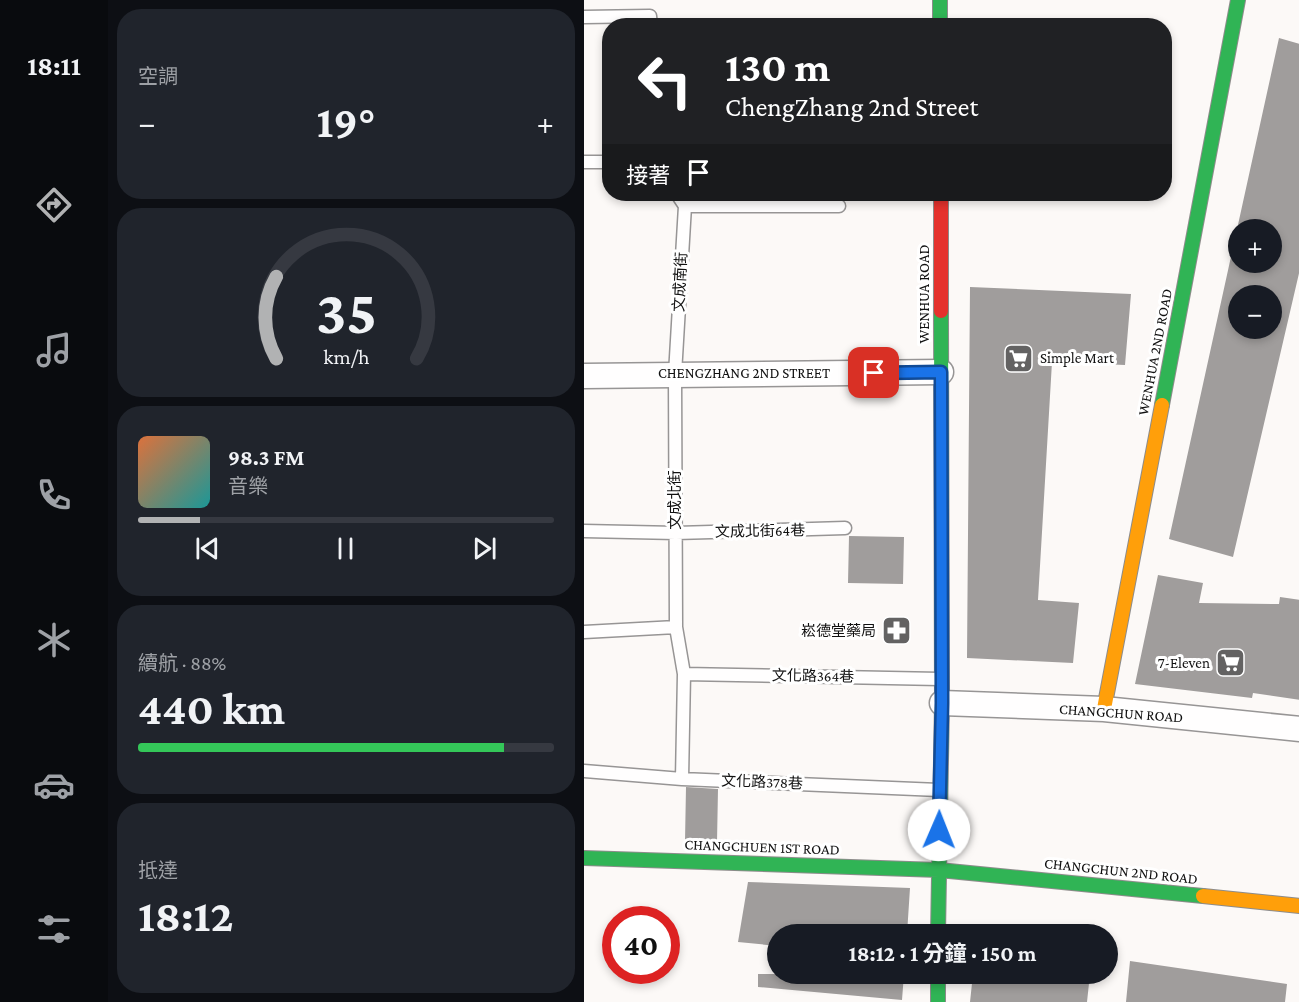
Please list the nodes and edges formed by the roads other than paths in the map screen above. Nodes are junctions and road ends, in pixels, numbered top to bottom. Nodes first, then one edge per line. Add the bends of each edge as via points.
1 (940, 0) edge
2 (1238, 0) edge
3 (584, 17) edge
4 (650, 18) edge
5 (940, 18) edge
6 (584, 162) edge
7 (602, 162) edge
8 (682, 201) edge
9 (941, 201) edge
10 (685, 206) junction
11 (839, 206) dead end
12 (941, 372) junction
13 (675, 374) junction
14 (584, 376) edge
15 (845, 528) dead end
16 (584, 531) edge
17 (676, 533) junction
18 (676, 627) junction
19 (584, 632) edge
20 (684, 674) junction
21 (941, 691) junction
22 (1104, 709) junction
23 (1300, 729) edge
24 (584, 771) edge
25 (682, 779) junction
26 (940, 790) junction
27 (584, 858) edge
28 (939, 870) junction
29 (1300, 906) edge
30 (938, 924) edge
31 (938, 984) edge
32 (938, 1002) edge

1 - 5 street
2 - 22 street, WENHUA 2ND ROAD
3 - 4 lane
6 - 7 lane
8 - 10 lane
9 - 12 street, WENHUA ROAD
10 - 11 lane
10 - 13 lane, 文成南街
12 - 13 street, CHENGZHANG 2ND STREET
12 - 21 street, WENHUA ROAD
13 - 14 street, CHENGZHANG 2ND STREET
13 - 17 lane, 文成北街
15 - 17 lane, 文成北街64巷
16 - 17 lane, 文成北街64巷
17 - 18 lane, 文成北街
18 - 19 lane
18 - 20 lane, 文成北街
20 - 21 lane, 文化路364巷
20 - 25 lane, 文成北街
21 - 22 street, CHANGCHUN ROAD
21 - 26 street, WENHUA ROAD
22 - 23 street, CHANGCHUN ROAD
24 - 25 lane, 文化路378巷
25 - 26 lane, 文化路378巷
26 - 28 street, WENHUA ROAD
27 - 28 street, CHANGCHUEN 1ST ROAD
28 - 29 street, CHANGCHUN 2ND ROAD
28 - 30 street, WENHUA ROAD
31 - 32 street

